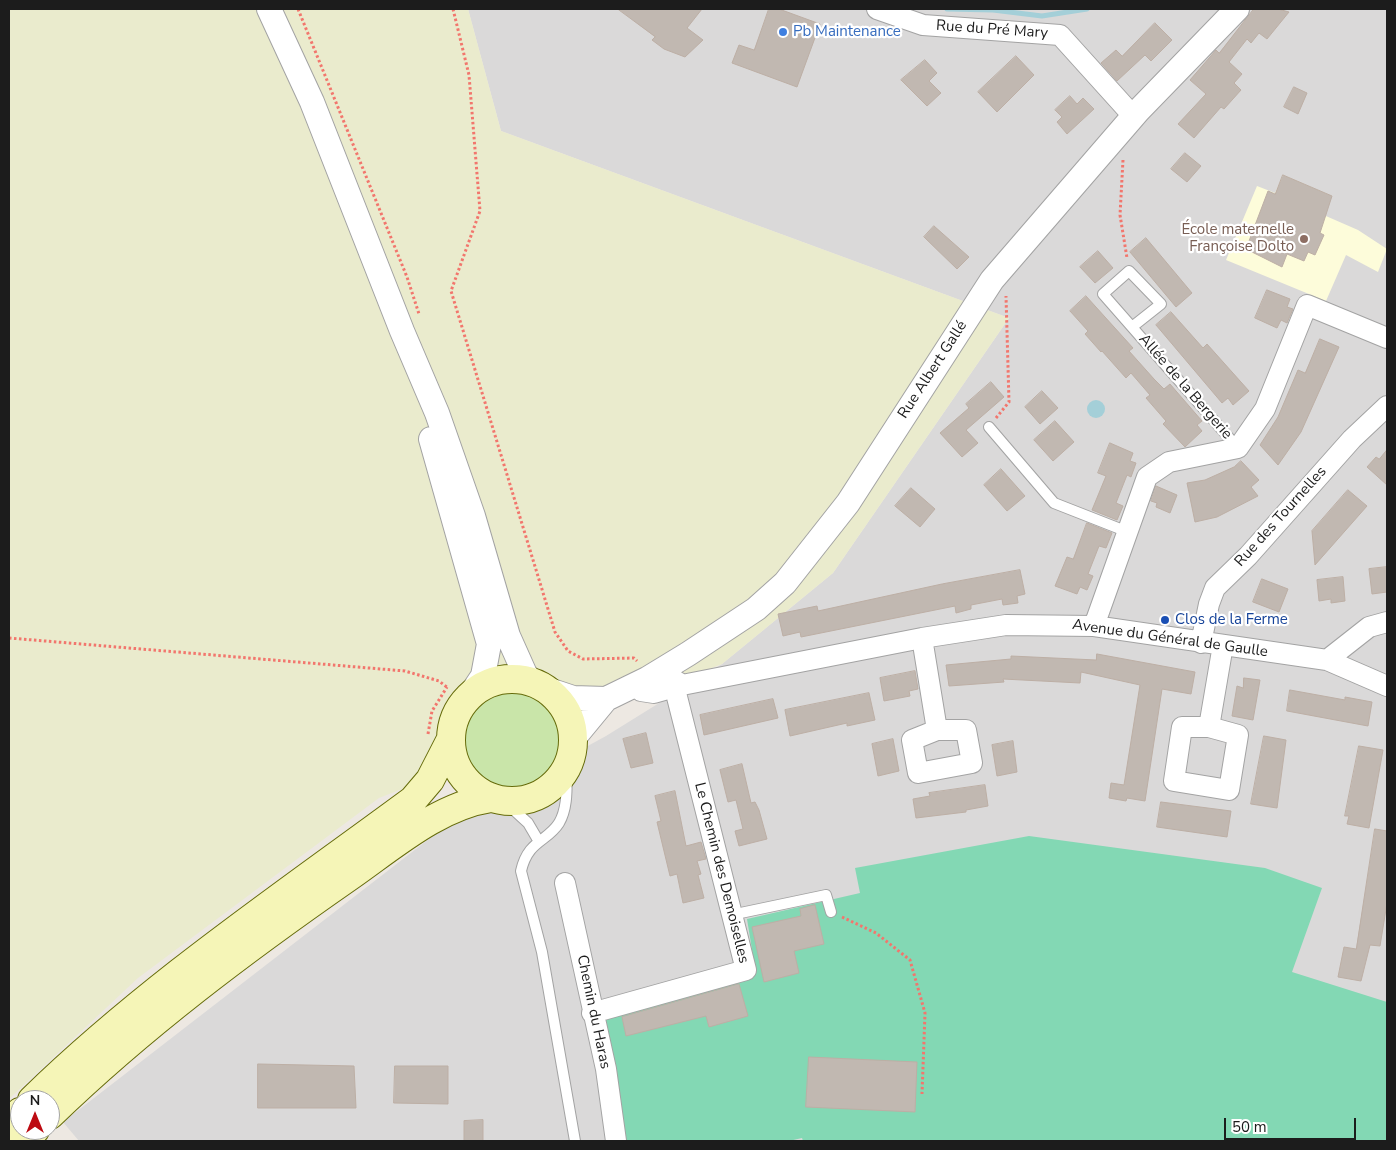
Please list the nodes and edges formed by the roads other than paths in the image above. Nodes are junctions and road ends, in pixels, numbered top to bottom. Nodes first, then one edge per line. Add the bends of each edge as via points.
1 (269, 9) edge
2 (877, 9) edge
3 (1237, 9) edge
4 (1129, 122) junction
5 (1132, 327) junction
6 (402, 331) junction
7 (1387, 338) edge
8 (1387, 406) edge
9 (989, 427) road end
10 (1238, 448) junction
11 (1128, 532) junction
12 (1387, 622) edge
13 (1094, 626) junction
14 (922, 638) junction
15 (1201, 643) junction
16 (1223, 646) junction
17 (1327, 660) junction
18 (664, 680) junction
19 (538, 686) junction
20 (1387, 686) edge
21 (459, 691) junction
22 (606, 699) junction
23 (1209, 727) dead end
24 (937, 730) dead end
25 (450, 741) junction
26 (570, 752) junction
27 (497, 799) junction
28 (538, 840) junction
29 (565, 882) dead end
30 (832, 912) road end
31 (731, 915) junction
32 (592, 1013) junction
33 (43, 1090) edge
34 (60, 1106) edge
35 (575, 1141) edge
36 (616, 1141) edge

1 - 6 street via 312,102
2 - 4 street, Rue du Pré Mary via 923,25 1060,35
3 - 4 street, Rue Albert Gallé
4 - 18 street, Rue Albert Gallé via 1004,266 973,308 848,503 785,583
5 - 5 lane, Allée de la Bergerie via 1103,294 1129,271 1161,304
5 - 10 lane, Allée de la Bergerie
6 - 19 street via 453,457 492,574 508,636 525,674
6 - 21 street via 489,644 483,676
7 - 10 street via 1306,305 1265,409
8 - 15 street, Rue des Tournelles via 1352,439 1248,556 1215,588
9 - 11 lane via 1054,503
10 - 11 street via 1169,462 1147,477
11 - 13 street
12 - 17 street via 1369,627
13 - 14 street, Avenue du Général de Gaulle via 1006,626
13 - 15 street, Avenue du Général de Gaulle
14 - 18 street, Avenue du Général de Gaulle
14 - 24 street
15 - 16 street, Avenue du Général de Gaulle
16 - 17 street, Avenue du Général de Gaulle
16 - 23 street
17 - 20 street, Avenue du Général de Gaulle
18 - 22 street, Rue Albert Gallé
18 - 31 street, Le Chemin des Demoiselles
19 - 21 main road via 520,679 502,680
19 - 22 street via 573,698
19 - 26 main road via 551,693 563,706 570,722
21 - 25 main road via 460,708 452,724
22 - 26 street
25 - 27 main road via 453,759 462,776 475,789
25 - 33 main road via 430,780 413,800 131,1012
26 - 27 main road via 563,772 552,786 522,800
26 - 28 lane via 563,815 558,825
27 - 28 lane via 528,822
27 - 34 main road via 460,806 437,817 309,905 143,1032
28 - 35 lane via 524,859 521,871 542,952
29 - 32 street, Chemin du Haras
30 - 31 lane via 826,895
31 - 32 street, Le Chemin des Demoiselles via 746,970
32 - 36 street, Chemin du Haras via 606,1069

